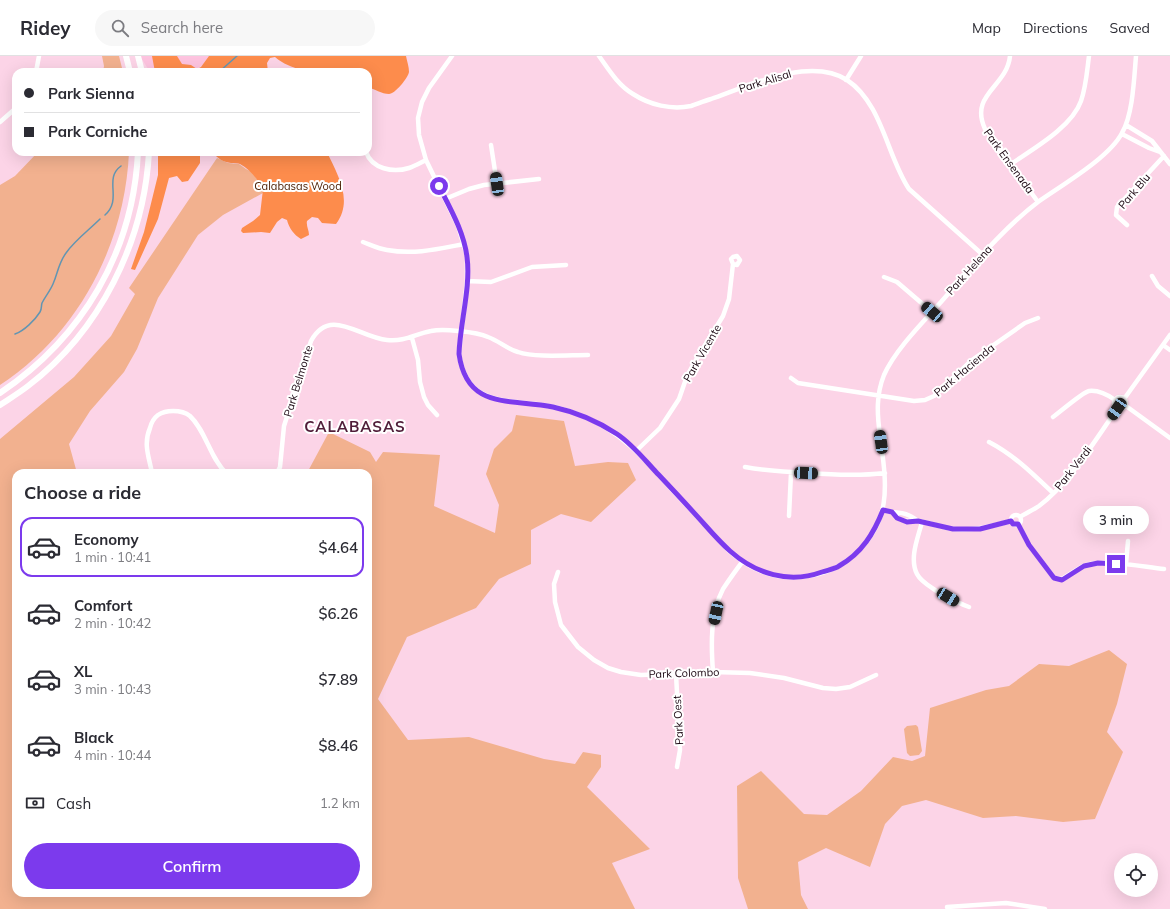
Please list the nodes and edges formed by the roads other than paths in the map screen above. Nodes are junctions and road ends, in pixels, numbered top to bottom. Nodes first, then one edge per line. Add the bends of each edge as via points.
1 (39, 56) edge
2 (126, 56) edge
3 (138, 56) edge
4 (452, 56) edge
5 (599, 56) edge
6 (861, 56) edge
7 (1010, 56) edge
8 (1088, 56) edge
9 (1136, 56) edge
10 (37, 68) edge
11 (129, 68) edge
12 (141, 68) edge
13 (846, 80) junction
14 (12, 112) edge
15 (0, 122) edge
16 (1126, 125) junction
17 (1122, 134) junction
18 (491, 145) dead end
19 (1162, 154) junction
20 (138, 156) edge
21 (149, 156) edge
22 (369, 156) edge
23 (426, 160) junction
24 (1012, 164) junction
25 (1170, 164) edge
26 (539, 180) dead end
27 (497, 184) junction
28 (446, 199) junction
29 (1038, 202) junction
30 (1127, 225) dead end
31 (364, 242) dead end
32 (464, 244) junction
33 (983, 255) junction
34 (733, 264) dead end
35 (566, 265) dead end
36 (1152, 276) dead end
37 (884, 277) dead end
38 (467, 281) junction
39 (1170, 296) edge
40 (932, 312) junction
41 (1038, 318) dead end
42 (460, 331) junction
43 (1170, 335) edge
44 (412, 338) junction
45 (1163, 345) junction
46 (1170, 350) edge
47 (588, 355) dead end
48 (791, 378) dead end
49 (0, 393) edge
50 (878, 395) junction
51 (1124, 399) junction
52 (1115, 400) junction
53 (0, 405) edge
54 (1126, 406) junction
55 (1117, 409) junction
56 (437, 415) dead end
57 (1053, 417) dead end
58 (1170, 438) edge
59 (989, 442) dead end
60 (636, 450) junction
61 (745, 466) dead end
62 (151, 469) edge
63 (223, 469) edge
64 (279, 469) edge
65 (792, 473) junction
66 (885, 473) junction
67 (1053, 493) junction
68 (883, 510) junction
69 (892, 512) junction
70 (906, 513) junction
71 (789, 516) dead end
72 (1020, 517) junction
73 (904, 521) junction
74 (1011, 521) junction
75 (920, 522) junction
76 (1018, 524) junction
77 (1128, 541) dead end
78 (743, 561) junction
79 (1126, 564) junction
80 (1164, 569) dead end
81 (558, 572) dead end
82 (969, 607) dead end
83 (713, 672) junction
84 (676, 674) junction
85 (876, 675) dead end
86 (677, 767) dead end
87 (947, 907) dead end
88 (1045, 909) edge

1 - 10 street
2 - 11 street
3 - 12 street
4 - 23 street, Park Helena via 429,88 418,118 419,135
5 - 13 street, Park Alisal via 617,81 632,94 653,104 670,107 691,106 780,75 796,72 830,73
6 - 13 street
7 - 24 street, Park Ensenada via 1007,68 980,109 985,129
8 - 24 street via 1084,90 1075,113 1064,126
9 - 16 street, Park Helena
13 - 33 street, Park Alisal via 863,94 873,109 901,177 909,189
14 - 15 street
16 - 17 street, Park Helena
16 - 19 street via 1152,141
17 - 19 street
17 - 29 street, Park Helena via 1098,160
18 - 27 street
19 - 25 street
19 - 30 street, Park Blu via 1117,207 1116,215
20 - 49 street via 122,238 101,286 72,329 21,379
21 - 53 street via 131,243 110,290 80,334 58,358 28,386
22 - 23 street via 374,164 398,171
23 - 28 street, Park Helena
24 - 29 street, Park Ensenada
26 - 27 street
27 - 28 street via 469,189
28 - 32 street, Park Helena
29 - 33 street, Park Helena via 1015,220
31 - 32 street via 386,250 409,252 430,251
32 - 38 street, Park Helena
33 - 40 street, Park Helena
34 - 60 street, Park Vicente via 729,300 723,316 686,376 679,399 660,428
35 - 38 street via 532,267 491,282
36 - 39 street via 1158,286
37 - 40 street via 897,282
38 - 42 street, Park Helena
40 - 50 street, Park Helena via 891,362 883,376
41 - 50 street, Park Hacienda via 1025,323 972,360 934,396 914,401
42 - 44 street, Park Belmonte via 432,330
42 - 47 street, Park Belmonte via 482,334 518,353
42 - 60 street, Park Helena via 460,366 471,385 478,391 500,401 551,406 579,414 618,435
43 - 45 street
44 - 56 street via 424,397
44 - 64 street, Park Belmonte via 386,340 336,324 328,325 314,334 284,426
45 - 46 street
45 - 51 street
48 - 50 street, Park Hacienda via 798,383
50 - 66 street, Park Helena via 877,411
51 - 52 street
51 - 54 street
52 - 55 street
52 - 57 street via 1102,393 1087,391
54 - 55 street
54 - 58 street
55 - 67 street, Park Verdi
59 - 67 street via 1027,468
60 - 78 street, Park Helena via 729,551
61 - 65 street via 764,471
62 - 63 street via 146,436 152,422 158,415 180,411 189,415 197,425
65 - 66 street
65 - 71 street
66 - 68 street, Park Helena
67 - 72 street, Park Verdi via 1039,506
68 - 69 street, Park Verdi
68 - 78 street, Park Helena via 865,544 839,566 818,574 780,577 760,571
69 - 70 street, Park Verdi
69 - 73 street, Park Verdi
70 - 73 street
70 - 75 street, Park Verdi
72 - 74 street, Park Verdi via 1014,515
72 - 76 street
73 - 75 street, Park Verdi
74 - 75 street, Park Verdi via 980,529 953,529
74 - 76 street
75 - 82 street via 914,552 917,574 929,586 957,603
76 - 79 street via 1029,545 1054,578 1062,580 1084,566 1098,563
77 - 79 street
78 - 83 street via 723,590 717,604 712,641
79 - 80 street
81 - 84 street, Park Colombo via 554,584 555,602 561,625 578,647 594,660 621,672 642,675
83 - 84 street, Park Colombo
83 - 85 street, Park Colombo via 750,673 836,689 850,687
84 - 86 street, Park Oest via 680,750
87 - 88 street via 1006,903

